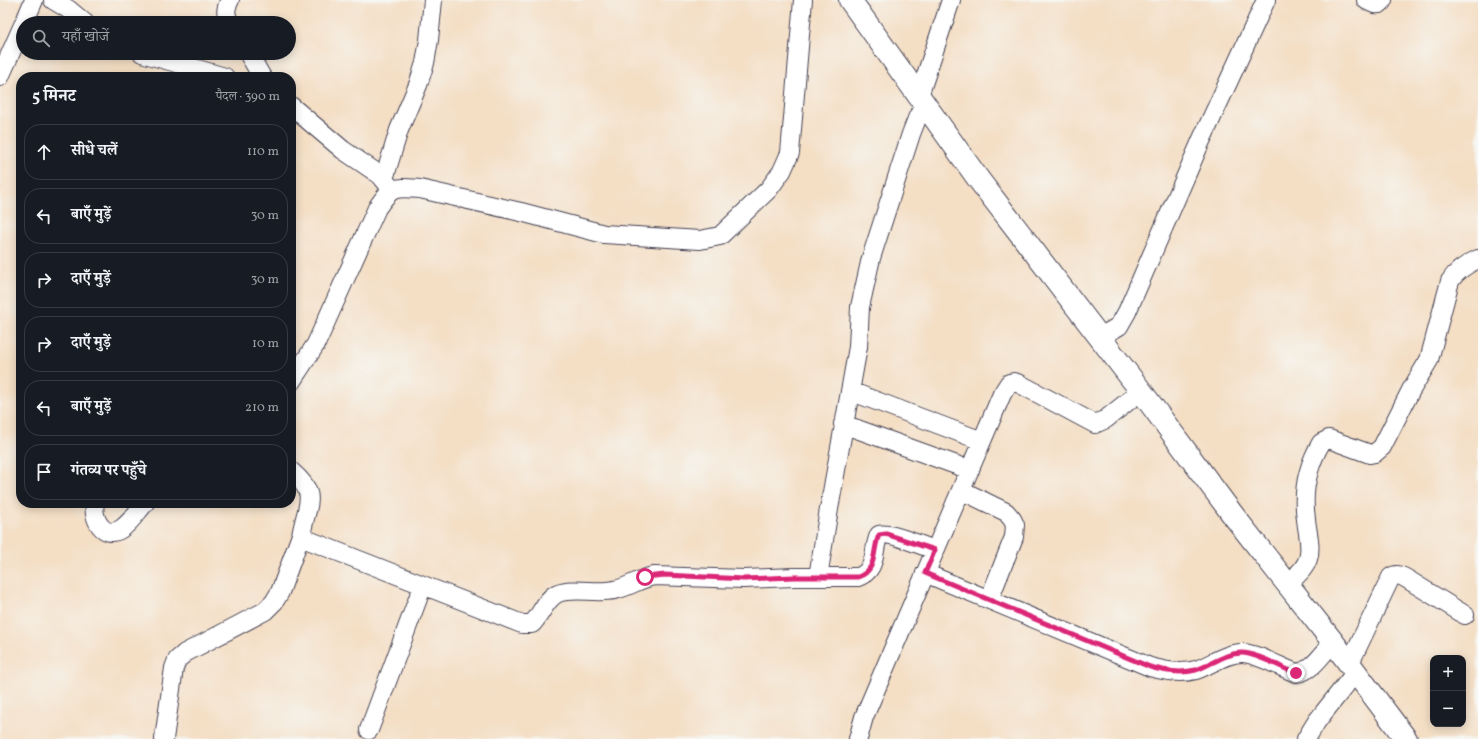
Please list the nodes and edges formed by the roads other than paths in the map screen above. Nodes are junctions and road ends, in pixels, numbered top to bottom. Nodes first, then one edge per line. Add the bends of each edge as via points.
1 (34, 0) edge
2 (54, 0) edge
3 (230, 0) edge
4 (433, 0) edge
5 (803, 0) edge
6 (850, 0) edge
7 (951, 0) edge
8 (1266, 0) edge
9 (1366, 0) edge
10 (1383, 0) edge
11 (27, 16) edge
12 (77, 16) edge
13 (227, 16) edge
14 (16, 42) edge
15 (166, 60) edge
16 (252, 60) edge
17 (208, 72) edge
18 (259, 72) edge
19 (0, 77) edge
20 (922, 102) junction
21 (296, 110) edge
22 (388, 184) junction
23 (1478, 259) edge
24 (1100, 337) junction
25 (296, 374) edge
26 (850, 391) junction
27 (1141, 391) junction
28 (843, 424) junction
29 (982, 442) junction
30 (970, 470) junction
31 (296, 476) edge
32 (961, 490) junction
33 (94, 508) edge
34 (141, 508) edge
35 (302, 535) junction
36 (935, 550) junction
37 (925, 573) junction
38 (818, 577) junction
39 (423, 585) junction
40 (1288, 585) junction
41 (989, 600) junction
42 (1465, 615) dead end
43 (1332, 642) junction
44 (1352, 669) junction
45 (369, 730) dead end
46 (164, 739) edge
47 (858, 739) edge
48 (1306, 739) edge
49 (1406, 739) edge

1 - 11 street
2 - 12 street
3 - 13 street via 226,8
4 - 22 street via 425,63 399,130
5 - 22 street via 790,153 782,171 769,189 720,236 700,240 604,234 520,212
6 - 20 main road
7 - 20 street
8 - 24 street via 1127,312 1119,326
9 - 10 street via 1379,4
14 - 19 street
15 - 17 street
16 - 18 street
20 - 24 main road
20 - 26 street via 871,258 858,314 858,347
21 - 22 street via 343,150 372,168
22 - 25 street via 385,196 377,208 316,344
23 - 40 street via 1463,267 1450,280 1429,360 1382,447 1370,454 1329,439 1321,443 1305,483 1309,557
24 - 27 main road
26 - 28 street
26 - 29 street
27 - 29 street via 1106,419 1095,424 1014,382 1009,384 1002,394
27 - 40 main road
28 - 30 street
28 - 38 street
29 - 30 street
30 - 32 street
31 - 35 street via 308,490 310,501
32 - 36 street
32 - 41 street via 1006,512 1015,525 1014,536
33 - 34 street via 99,525 107,532 113,532 120,530
35 - 39 street via 306,539
35 - 46 street via 280,592 265,611 185,653 177,660
36 - 37 street
36 - 38 street via 882,533 877,538 869,570 864,575
37 - 41 street
37 - 47 street via 864,717
38 - 39 street via 645,577 614,590 558,593 548,601 537,619 527,625
39 - 45 street
40 - 43 main road
41 - 43 street via 1150,667 1173,672 1196,670 1227,656 1243,653 1302,673
42 - 44 street via 1395,574 1391,577
43 - 44 main road
44 - 48 street
44 - 49 main road

